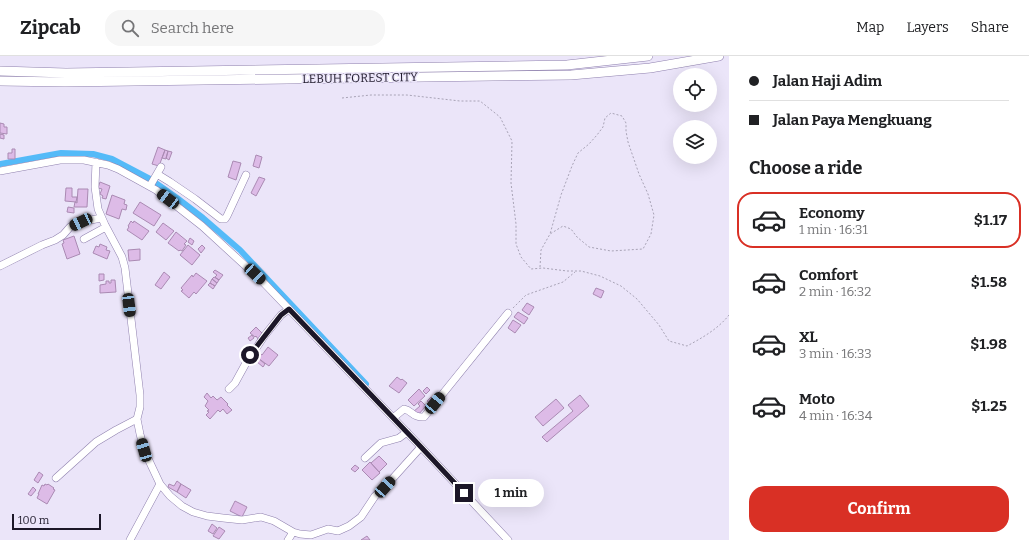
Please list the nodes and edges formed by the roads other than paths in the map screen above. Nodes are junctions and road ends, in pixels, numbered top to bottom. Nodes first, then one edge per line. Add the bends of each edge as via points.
1 (648, 56) edge
2 (719, 56) edge
3 (0, 71) edge
4 (0, 80) edge
5 (96, 162) junction
6 (161, 167) dead end
7 (0, 171) edge
8 (157, 174) junction
9 (246, 176) dead end
10 (150, 186) junction
11 (101, 218) junction
12 (106, 227) junction
13 (84, 239) dead end
14 (0, 266) edge
15 (289, 309) junction
16 (508, 313) road end
17 (229, 390) dead end
18 (394, 418) junction
19 (137, 419) junction
20 (407, 432) junction
21 (421, 447) junction
22 (365, 458) dead end
23 (56, 478) dead end
24 (160, 484) junction
25 (293, 532) junction
26 (130, 540) edge
27 (288, 540) edge
28 (508, 540) edge

1 - 3 main road, LEBUH FOREST CITY via 567,65 66,73
2 - 4 main road, LEBUH FOREST CITY via 650,68 571,75 65,82
5 - 7 street via 60,160
5 - 10 street via 118,169
5 - 11 street via 95,187
6 - 8 street
8 - 9 street via 221,219 227,216
8 - 10 street
10 - 15 street via 213,236
11 - 12 street
11 - 14 street via 70,227 55,240
12 - 13 street
12 - 19 street via 125,268 140,395
15 - 17 street via 265,335 240,372 236,383
15 - 18 street
16 - 18 street via 424,417 419,418 404,409
18 - 20 street
19 - 23 street via 96,442
19 - 24 street via 144,450
20 - 21 street
20 - 22 street via 399,438 381,443
21 - 25 street via 376,496 361,517 349,526 338,532 328,529 311,535
21 - 28 street
24 - 25 street via 170,496 193,512 242,520 261,517
24 - 26 street
25 - 27 street

